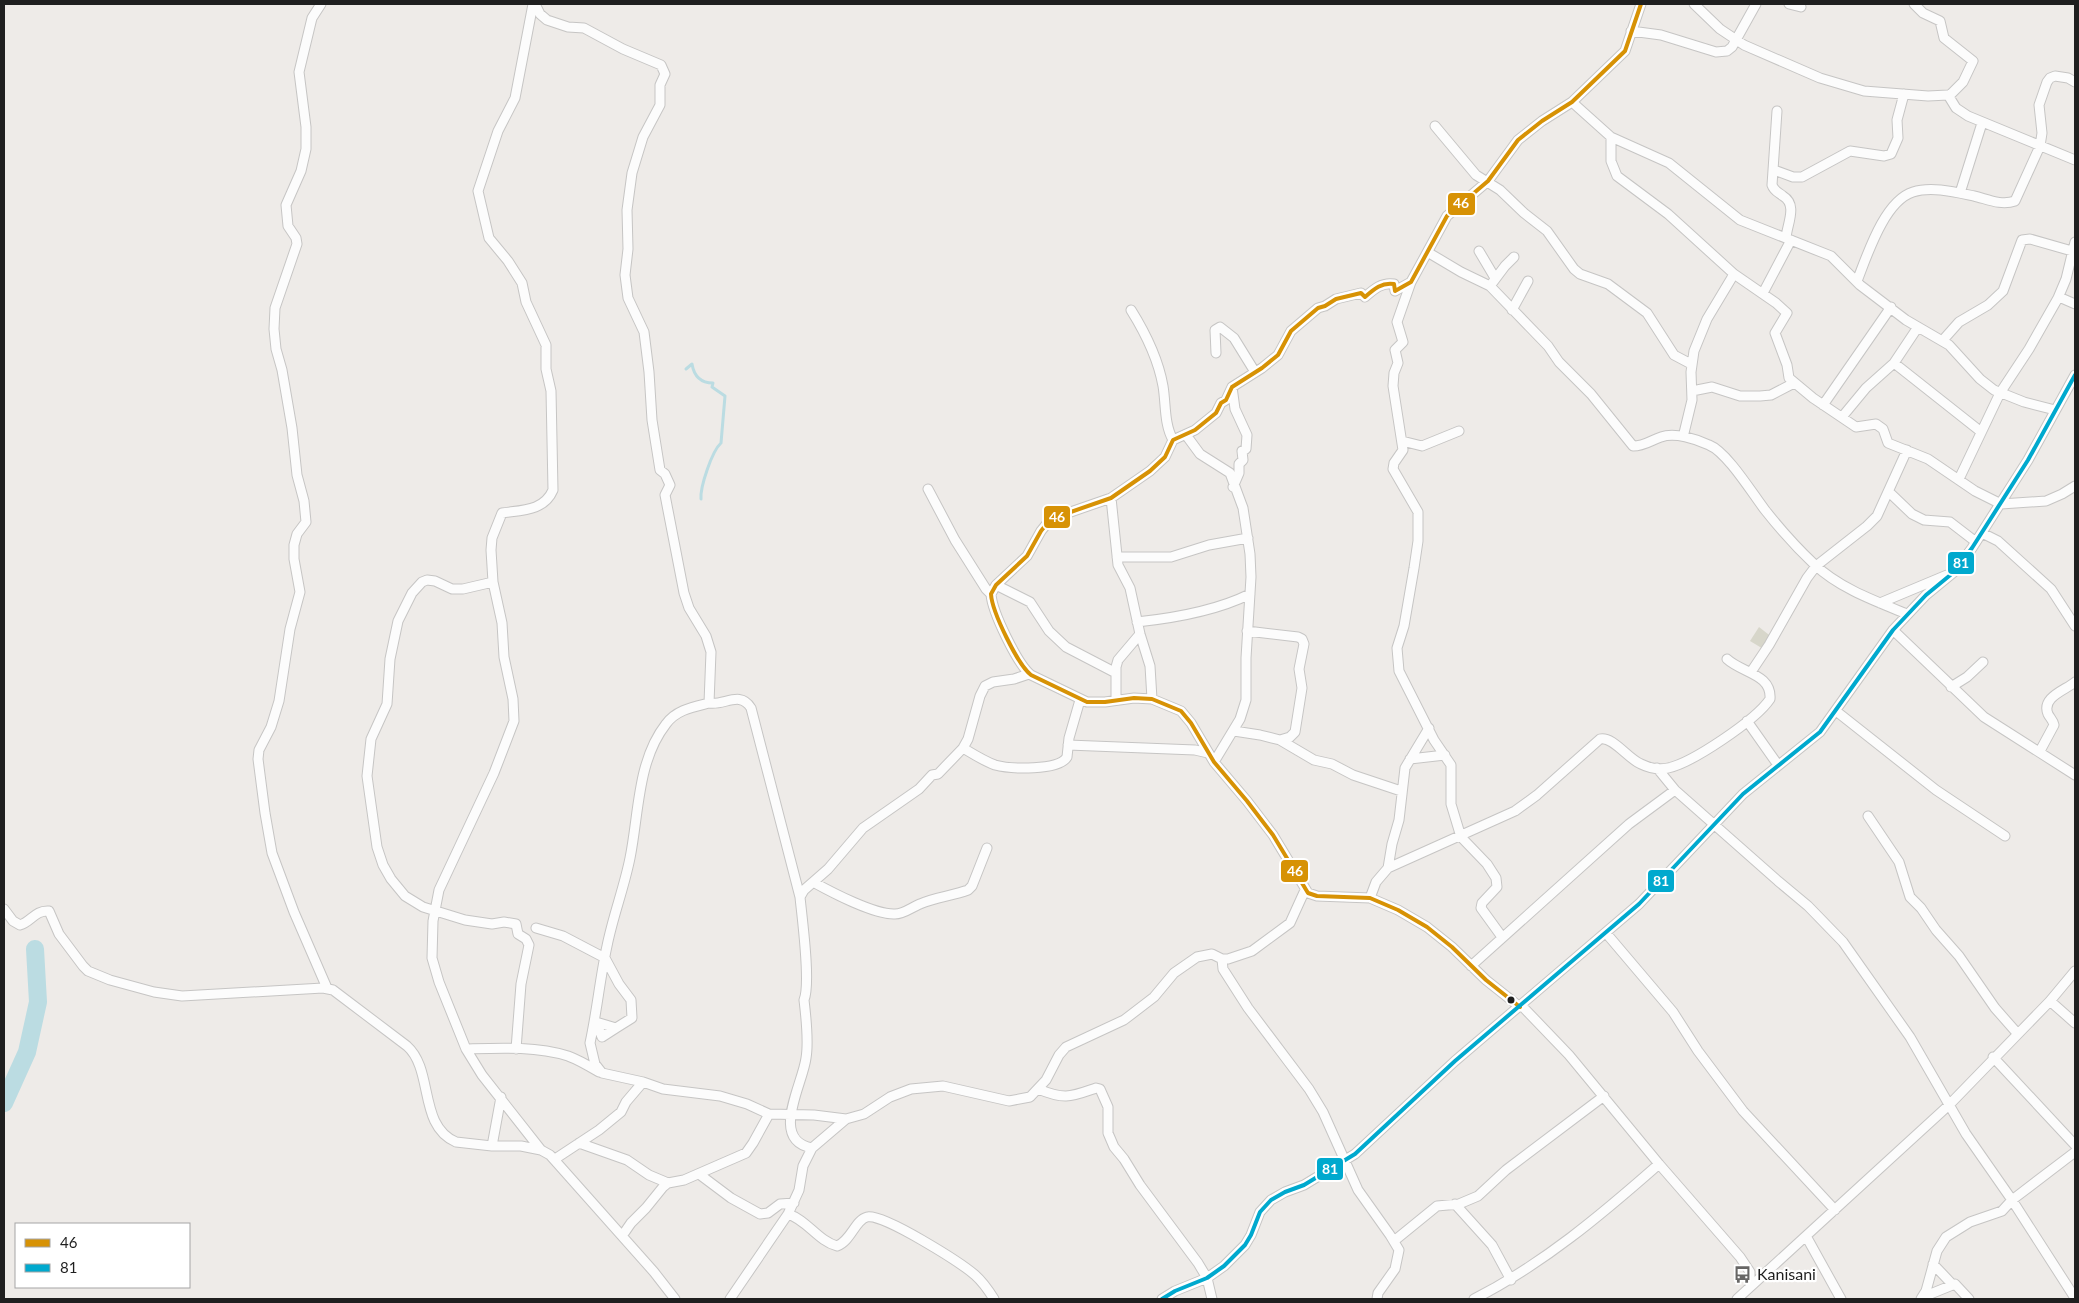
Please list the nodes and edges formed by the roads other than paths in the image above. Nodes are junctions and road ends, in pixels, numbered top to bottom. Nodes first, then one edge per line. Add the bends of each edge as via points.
1 (321, 4) edge
2 (534, 4) edge
3 (1640, 4) edge
4 (1694, 4) edge
5 (1756, 4) edge
6 (1789, 4) edge
7 (1914, 4) edge
8 (1801, 7) dead end
9 (1632, 31) junction
10 (1735, 40) junction
11 (2075, 82) edge
12 (1904, 94) junction
13 (1949, 96) junction
14 (1572, 102) junction
15 (1777, 110) dead end
16 (1982, 122) junction
17 (1435, 126) dead end
18 (1611, 137) junction
19 (2040, 146) junction
20 (2075, 160) edge
21 (1774, 170) junction
22 (1488, 181) junction
23 (1960, 193) junction
24 (1788, 239) junction
25 (2075, 242) edge
26 (1479, 251) dead end
27 (2072, 251) junction
28 (1428, 253) junction
29 (1514, 257) dead end
30 (1734, 274) junction
31 (1528, 281) dead end
32 (1857, 281) junction
33 (1411, 282) junction
34 (1493, 282) junction
35 (1763, 292) junction
36 (2059, 297) junction
37 (2075, 304) edge
38 (1891, 308) junction
39 (1131, 310) dead end
40 (1512, 310) junction
41 (1918, 327) junction
42 (1943, 340) junction
43 (1216, 353) dead end
44 (1894, 363) junction
45 (1691, 364) junction
46 (1255, 372) junction
47 (2075, 375) edge
48 (1794, 383) junction
49 (1232, 387) junction
50 (1692, 391) junction
51 (2000, 393) junction
52 (1823, 405) junction
53 (2056, 410) junction
54 (1842, 417) junction
55 (1459, 431) dead end
56 (1980, 431) junction
57 (1684, 433) dead end
58 (1186, 436) junction
59 (1173, 440) junction
60 (1402, 440) junction
61 (1907, 450) junction
62 (1959, 479) junction
63 (2075, 486) edge
64 (1234, 487) junction
65 (928, 489) dead end
66 (1889, 492) junction
67 (1111, 498) junction
68 (2000, 504) junction
69 (1982, 533) junction
70 (1248, 538) junction
71 (1976, 542) junction
72 (1117, 557) junction
73 (1816, 566) junction
74 (1954, 572) junction
75 (493, 582) junction
76 (996, 585) junction
77 (991, 594) junction
78 (1250, 594) junction
79 (1880, 603) junction
80 (1907, 614) junction
81 (1138, 622) junction
82 (2075, 626) edge
83 (1893, 630) junction
84 (1247, 631) junction
85 (1140, 634) junction
86 (1727, 659) dead end
87 (1984, 662) dead end
88 (1751, 672) junction
89 (1116, 673) junction
90 (1029, 674) junction
91 (2075, 682) edge
92 (1950, 687) junction
93 (1152, 699) junction
94 (1080, 700) junction
95 (1116, 700) junction
96 (709, 703) junction
97 (1836, 711) junction
98 (1747, 721) junction
99 (1429, 728) junction
100 (1234, 731) junction
101 (1293, 734) junction
102 (1280, 740) junction
103 (1068, 745) junction
104 (963, 748) junction
105 (1292, 748) junction
106 (2040, 752) junction
107 (1208, 753) junction
108 (1445, 755) junction
109 (1410, 759) junction
110 (1214, 762) junction
111 (1778, 765) junction
112 (1657, 768) junction
113 (2075, 775) edge
114 (1675, 790) junction
115 (1402, 791) junction
116 (1868, 816) dead end
117 (1713, 823) junction
118 (1461, 836) junction
119 (2005, 836) dead end
120 (987, 848) dead end
121 (1388, 868) junction
122 (813, 882) junction
123 (1305, 890) junction
124 (800, 897) junction
125 (1370, 898) junction
126 (4, 909) edge
127 (434, 910) junction
128 (536, 928) dead end
129 (1606, 932) junction
130 (1502, 937) junction
131 (605, 958) junction
132 (1222, 959) junction
133 (1471, 966) junction
134 (2075, 971) edge
135 (327, 988) junction
136 (2050, 1001) junction
137 (1521, 1006) junction
138 (2075, 1023) edge
139 (616, 1028) dead end
140 (2017, 1033) junction
141 (466, 1049) junction
142 (516, 1049) junction
143 (1993, 1057) junction
144 (602, 1073) junction
145 (643, 1082) junction
146 (1038, 1088) junction
147 (1604, 1096) junction
148 (501, 1097) junction
149 (1948, 1105) junction
150 (770, 1114) junction
151 (792, 1115) junction
152 (846, 1119) junction
153 (579, 1143) junction
154 (2075, 1145) edge
155 (492, 1146) junction
156 (812, 1148) junction
157 (541, 1150) junction
158 (2075, 1152) edge
159 (555, 1159) junction
160 (1344, 1162) junction
161 (1659, 1164) junction
162 (699, 1174) junction
163 (668, 1183) junction
164 (2012, 1200) junction
165 (794, 1202) junction
166 (1455, 1204) junction
167 (1835, 1210) junction
168 (788, 1214) junction
169 (622, 1236) junction
170 (1806, 1236) junction
171 (1394, 1241) junction
172 (1933, 1264) junction
173 (1207, 1278) junction
174 (1511, 1280) junction
175 (1952, 1284) junction
176 (1750, 1286) junction
177 (1922, 1298) edge
178 (2075, 1298) edge
179 (675, 1299) edge
180 (730, 1299) edge
181 (994, 1299) edge
182 (1162, 1299) edge
183 (1212, 1299) edge
184 (1377, 1299) edge
185 (1474, 1299) edge
186 (1737, 1299) edge
187 (1841, 1299) edge
188 (1969, 1299) edge

1 - 135 street via 312,18 299,72 306,148 301,171 286,204 288,226 297,244 280,289 274,322 305,510 305,524 297,534 294,548 300,592 290,629 279,701 258,759 272,853
2 - 75 street via 515,98 498,131 478,191 489,238 522,283 526,302 546,345 546,369 551,390 553,490 542,506 502,513 492,538
2 - 96 street via 547,20 584,28 622,50 661,66 665,74 660,86 660,105 643,137 632,173 627,210 625,281 631,306 644,332 654,431 660,470 670,485 665,494 684,593 712,652
3 - 9 street
4 - 10 street
5 - 10 street
6 - 8 street
7 - 13 street via 1923,13 1940,21 1944,38 1973,61 1963,82
9 - 10 street via 1661,35 1716,52 1727,51
9 - 14 street via 1625,52
10 - 12 street via 1753,51 1848,87
11 - 19 street via 2056,76 2047,82 2039,105
12 - 13 street
12 - 21 street via 1897,120 1898,138 1891,154 1884,156 1850,151 1802,178
13 - 16 street via 1958,110
14 - 18 street
14 - 22 street via 1518,140
15 - 21 street
16 - 19 street
16 - 23 street
17 - 22 street via 1476,175
18 - 24 street via 1668,163 1740,220
18 - 30 street via 1611,162 1617,176 1668,214
19 - 20 street
19 - 23 street via 2015,201 2002,203
21 - 24 street via 1773,187 1788,199 1790,205
22 - 28 street via 1447,216
22 - 45 street via 1546,230 1580,274 1608,284 1647,313 1674,355
23 - 32 street via 1919,191 1903,197 1881,225
24 - 32 street via 1831,256
24 - 35 street
25 - 27 street
26 - 34 street
27 - 36 street
27 - 42 street via 2030,239 2022,240 2003,291 1959,322
28 - 33 street
28 - 34 street via 1461,272
29 - 34 street
30 - 35 street
30 - 45 street via 1707,319
31 - 40 street
32 - 38 street
33 - 46 street via 1395,291 1394,284 1386,283 1365,297 1361,293 1349,295 1318,308 1292,331 1278,355
33 - 60 street via 1397,322 1402,342 1395,350 1398,362 1392,383
34 - 40 street
35 - 48 street via 1787,313 1775,334 1789,378
36 - 37 street
36 - 51 street
38 - 41 street
38 - 52 street
39 - 59 street via 1146,334 1158,366 1169,433
40 - 73 street via 1548,346 1633,446 1644,446 1662,436 1673,435 1710,445 1727,457 1766,510
41 - 42 street
41 - 44 street
42 - 51 street via 1980,379
43 - 46 street via 1215,330 1220,327 1234,338
44 - 54 street via 1866,388
44 - 56 street
45 - 50 street
46 - 49 street
47 - 53 street
48 - 50 street via 1771,395 1760,396 1740,396 1712,387
48 - 52 street
49 - 58 street via 1216,413
49 - 64 street via 1235,408 1247,435
50 - 57 street
51 - 53 street
51 - 56 street
52 - 54 street
53 - 68 street
54 - 61 street via 1856,426 1876,424 1883,430 1888,443
55 - 60 street via 1422,446
56 - 62 street
58 - 59 street
58 - 64 street via 1200,454 1230,473
59 - 67 street via 1165,457
60 - 99 street via 1403,450 1393,469 1418,512 1418,541 1397,655 1400,675
61 - 62 street
61 - 66 street
62 - 68 street
63 - 68 street via 2046,502
64 - 70 street via 1243,508
65 - 77 street via 955,540
66 - 71 street via 1912,514 1924,520 1950,522
66 - 73 street via 1875,519
67 - 72 street
67 - 76 street via 1050,521 1041,530 1027,556
68 - 69 street
69 - 71 street
69 - 82 street via 1998,540 2051,589
70 - 72 street via 1209,545 1176,556
70 - 78 street
71 - 74 street
72 - 81 street via 1120,571 1130,588
73 - 79 street
73 - 88 street
74 - 79 street
74 - 80 street
75 - 127 street via 502,623 514,721 494,773 439,890
75 - 127 street via 452,590 427,580 415,589 399,616 390,659 387,704 371,739 367,776 380,856 391,879 406,896 418,905
76 - 77 street
76 - 89 street via 1030,602 1049,631 1066,647
77 - 90 street via 1000,624
78 - 81 street via 1226,605
78 - 84 street
79 - 80 street
80 - 83 street
81 - 85 street
83 - 92 street
83 - 97 street
84 - 100 street via 1246,700
84 - 101 street via 1302,639 1299,670 1302,688 1297,728
85 - 89 street via 1118,660
85 - 93 street via 1150,666
86 - 88 street
87 - 92 street
88 - 98 street via 1764,680 1771,696 1768,703
89 - 95 street
90 - 94 street
90 - 104 street via 985,686
91 - 106 street via 2050,699 2048,711 2054,726
92 - 106 street via 1984,717
93 - 95 street
93 - 107 street via 1184,714
94 - 95 street
94 - 103 street
96 - 124 street via 738,699 746,701 750,708
96 - 131 street via 673,716 658,734 652,748 642,784 625,881
97 - 111 street via 1820,732
97 - 119 street via 1936,790
98 - 111 street
98 - 112 street via 1682,763
99 - 108 street
99 - 109 street
100 - 102 street
100 - 110 street
101 - 102 street
101 - 105 street
102 - 105 street
103 - 104 street via 1066,758 1058,765 1024,768 992,764
103 - 107 street
104 - 122 street via 938,774 932,775 919,789 863,828
105 - 115 street via 1353,776
106 - 113 street
107 - 110 street
108 - 109 street
108 - 118 street via 1451,764 1451,804
109 - 115 street via 1405,768
110 - 123 street via 1269,829
111 - 117 street
112 - 114 street
112 - 118 street via 1642,765 1610,740 1600,739 1520,808
114 - 117 street
114 - 130 street via 1629,824
115 - 121 street
116 - 140 street via 1899,862 1910,898
117 - 129 street via 1639,904
117 - 149 street via 1808,906 1843,942 1910,1037
118 - 121 street
118 - 130 street via 1496,878 1496,887 1481,908
120 - 122 street via 968,890 932,899 900,914 875,910
121 - 125 street via 1376,882
122 - 124 street
123 - 125 street via 1317,896
123 - 132 street via 1290,923 1252,951
124 - 151 street via 807,1053
125 - 133 street via 1386,903 1427,927
126 - 135 street via 13,921 20,924 38,912 49,912 59,934 86,969 101,977 154,992 191,996
127 - 141 street via 434,970
127 - 142 street via 465,920 516,924 518,934 528,941
128 - 131 street via 563,936
129 - 137 street
129 - 167 street via 1673,1012 1743,1111
130 - 133 street
131 - 139 street via 632,1000 632,1018
131 - 144 street via 590,1044
132 - 146 street via 1212,954 1197,957 1174,973 1154,997 1124,1020 1069,1044
132 - 160 street via 1223,969 1248,1008 1323,1112
133 - 137 street
134 - 136 street
135 - 155 street via 411,1049 419,1064 430,1108 448,1137 456,1142
136 - 138 street
136 - 140 street
137 - 147 street
137 - 160 street
140 - 143 street
141 - 142 street
141 - 148 street
142 - 144 street via 566,1056
143 - 149 street
143 - 154 street
144 - 145 street
145 - 150 street via 663,1089 726,1097
145 - 153 street via 621,1112
146 - 152 street via 1030,1097 1009,1101 943,1086 911,1089 890,1097 864,1114
146 - 173 street via 1067,1097 1100,1088 1108,1107 1108,1133 1114,1147
147 - 161 street
147 - 166 street via 1506,1170 1478,1196
148 - 155 street
148 - 157 street
149 - 164 street
149 - 167 street
150 - 151 street
150 - 162 street via 746,1153
151 - 152 street
151 - 156 street via 794,1138 804,1147
152 - 156 street
153 - 159 street
153 - 163 street via 627,1160
155 - 157 street
156 - 165 street via 803,1166
157 - 159 street
158 - 164 street
159 - 169 street
160 - 171 street via 1358,1190
160 - 173 street via 1271,1200 1260,1212 1245,1245
161 - 174 street via 1597,1218
161 - 176 street via 1747,1265
162 - 163 street
162 - 165 street via 731,1198 760,1214 768,1213 780,1204
163 - 169 street
164 - 172 street via 2002,1211 1970,1222 1946,1237
164 - 178 street
165 - 168 street
166 - 171 street via 1437,1206
166 - 174 street via 1492,1245
167 - 170 street
168 - 180 street
168 - 181 street via 798,1217 826,1241 837,1246 846,1242 865,1217 877,1218 906,1231 965,1267
169 - 179 street
170 - 176 street
170 - 187 street
171 - 184 street via 1399,1250 1395,1270
172 - 175 street
172 - 177 street
173 - 182 street
173 - 183 street
174 - 185 street
175 - 177 street
175 - 188 street via 1958,1285
176 - 186 street

